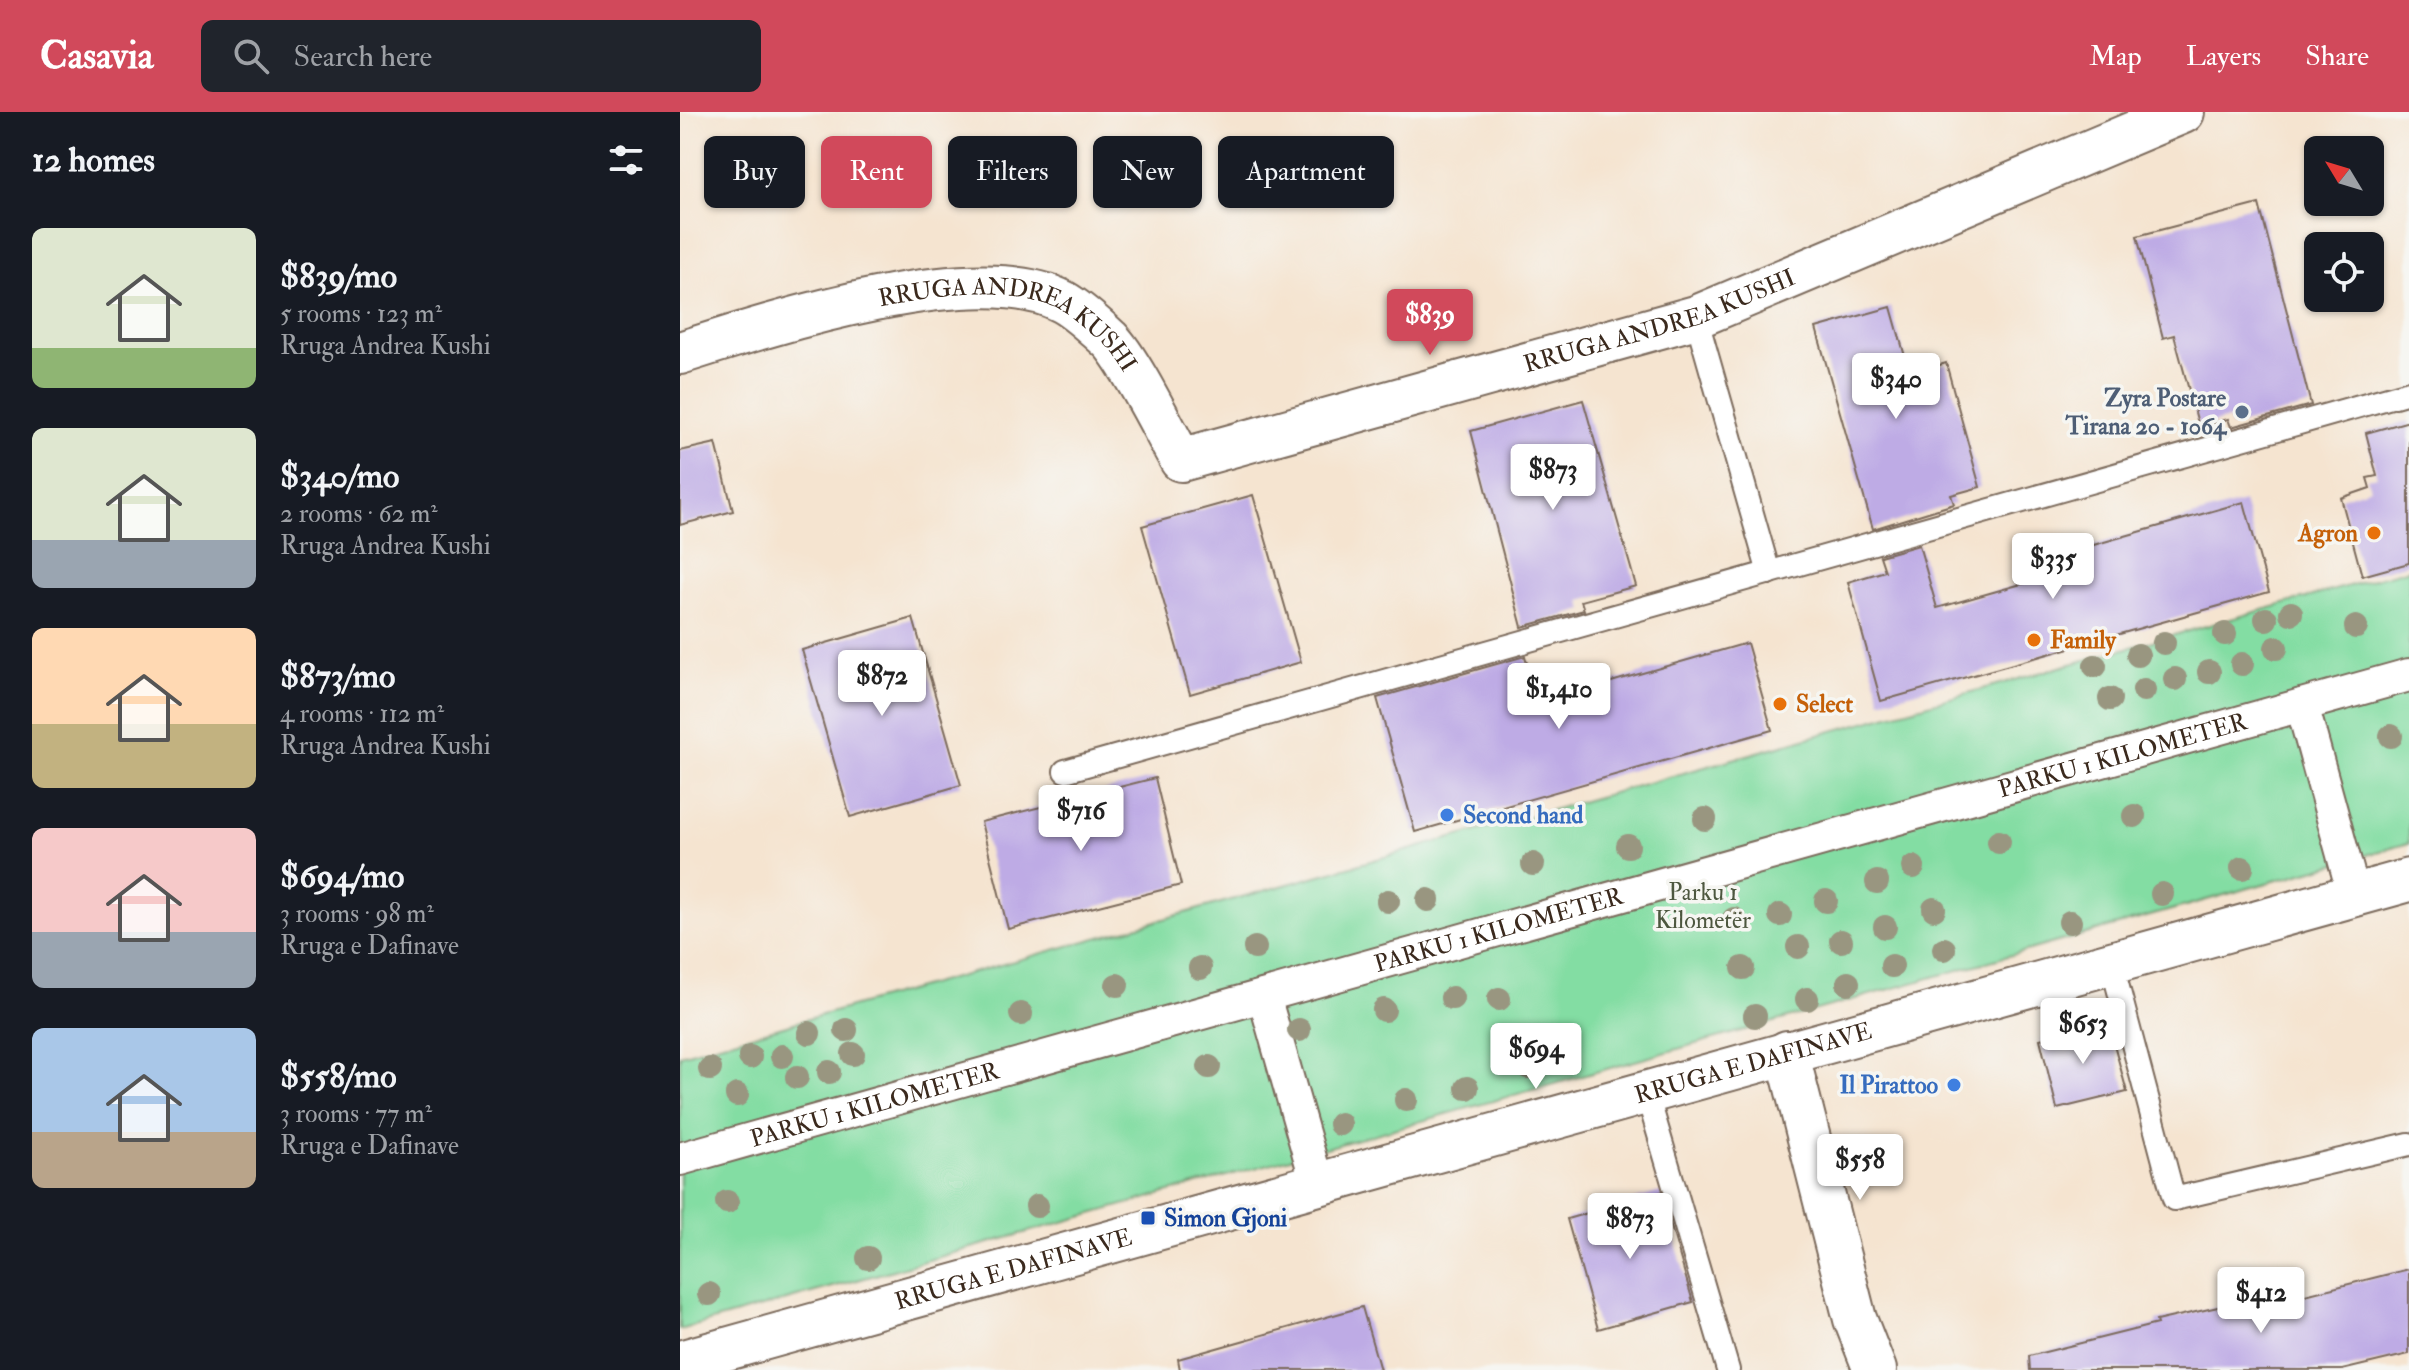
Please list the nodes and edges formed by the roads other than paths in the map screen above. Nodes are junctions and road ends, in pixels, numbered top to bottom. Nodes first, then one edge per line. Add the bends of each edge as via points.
1 (2183, 112) edge
2 (1696, 317) junction
3 (680, 353) edge
4 (2409, 392) edge
5 (1769, 573) junction
6 (2409, 675) edge
7 (2302, 705) junction
8 (1065, 771) dead end
9 (2409, 880) edge
10 (2354, 895) junction
11 (2111, 961) junction
12 (1264, 996) junction
13 (1787, 1052) junction
14 (1647, 1094) junction
15 (2409, 1144) edge
16 (680, 1159) edge
17 (1318, 1186) junction
18 (763, 1355) edge
19 (680, 1362) edge
20 (1728, 1370) edge
21 (1875, 1370) edge

1 - 2 street, RRUGA ANDREA KUSHI
2 - 3 street, RRUGA ANDREA KUSHI via 1181,460 1113,343 1063,302 1014,287 965,285 906,293
2 - 5 lane
4 - 5 lane
5 - 8 lane
6 - 7 street, PARKU 1 KILOMETER
7 - 10 street
7 - 12 street, PARKU 1 KILOMETER
9 - 10 street, RRUGA E DAFINAVE
10 - 11 street, RRUGA E DAFINAVE
11 - 13 street, RRUGA E DAFINAVE
11 - 15 lane via 2174,1199
12 - 16 street, PARKU 1 KILOMETER
12 - 17 street
13 - 14 street, RRUGA E DAFINAVE
13 - 21 street via 1855,1319
14 - 17 street, RRUGA E DAFINAVE
14 - 20 lane
17 - 18 street, RRUGA E DAFINAVE
18 - 19 street, RRUGA E DAFINAVE

